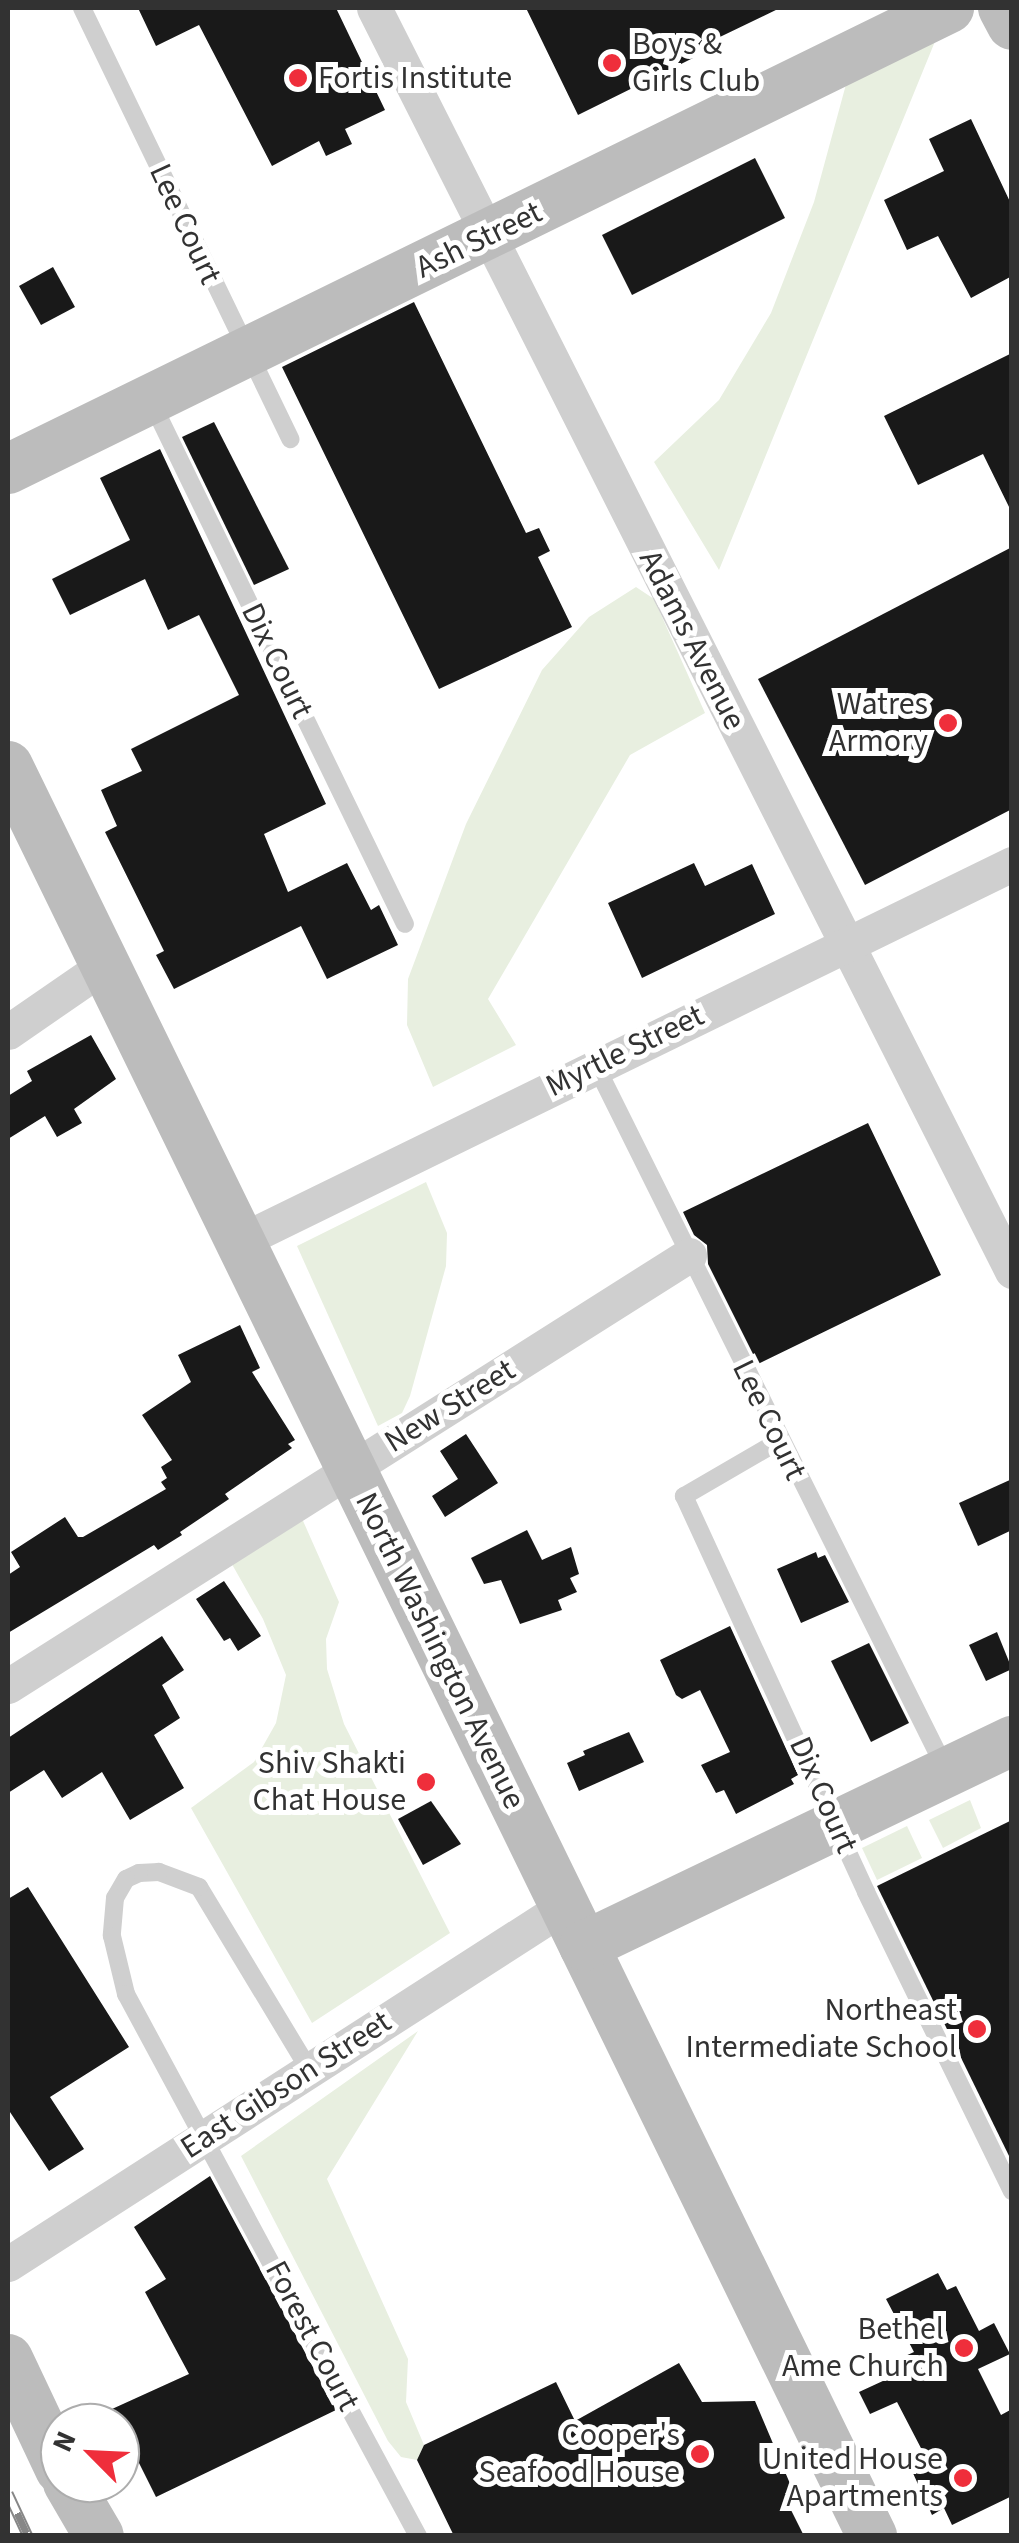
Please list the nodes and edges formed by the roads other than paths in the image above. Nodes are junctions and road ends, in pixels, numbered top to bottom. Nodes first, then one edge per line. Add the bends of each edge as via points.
1 (82, 8) edge
2 (374, 8) edge
3 (948, 8) edge
4 (1003, 8) edge
5 (1012, 25) edge
6 (486, 237) junction
7 (244, 351) junction
8 (150, 398) junction
9 (290, 439) dead end
10 (8, 470) edge
11 (8, 766) edge
12 (1012, 864) edge
13 (405, 924) dead end
14 (847, 944) junction
15 (105, 964) junction
16 (8, 1032) edge
17 (596, 1066) junction
18 (240, 1241) junction
19 (688, 1254) junction
20 (1012, 1271) edge
21 (778, 1441) junction
22 (351, 1469) junction
23 (8, 1686) edge
24 (1012, 1741) edge
25 (947, 1772) junction
26 (838, 1827) junction
27 (574, 1926) junction
28 (310, 2071) junction
29 (206, 2136) junction
30 (1012, 2192) edge
31 (8, 2264) edge
32 (8, 2360) edge
33 (40, 2426) edge
34 (79, 2503) edge
35 (98, 2536) edge
36 (418, 2536) edge
37 (872, 2536) edge

1 - 7 lane, Lee Court
2 - 6 street, Adams Avenue
3 - 6 street, Ash Street
4 - 5 street
6 - 7 street, Ash Street
6 - 14 street, Adams Avenue
7 - 8 street, Ash Street
7 - 9 lane, Lee Court
8 - 10 street, Ash Street
8 - 13 lane, Dix Court
11 - 15 street, North Washington Avenue
12 - 14 street, Myrtle Street
14 - 17 street, Myrtle Street
14 - 20 street, Adams Avenue
15 - 16 street
15 - 18 street, North Washington Avenue
17 - 18 street, Myrtle Street
17 - 19 lane, Lee Court
18 - 22 street, North Washington Avenue
19 - 21 lane, Lee Court
19 - 22 street, New Street
21 - 25 lane, Lee Court
21 - 26 lane, Dix Court via 684,1496
22 - 23 street, New Street
22 - 27 street, North Washington Avenue
24 - 25 street, East Gibson Street
25 - 26 street, East Gibson Street
26 - 27 street, East Gibson Street
26 - 30 lane, Dix Court
27 - 28 street, East Gibson Street
27 - 37 street, North Washington Avenue
28 - 29 street, East Gibson Street
28 - 29 lane, Forest Court via 199,1887 159,1872 126,1879 116,1898 112,1936 126,1994 171,2086
29 - 31 street, East Gibson Street
29 - 36 lane, Forest Court
32 - 33 street
34 - 35 street

